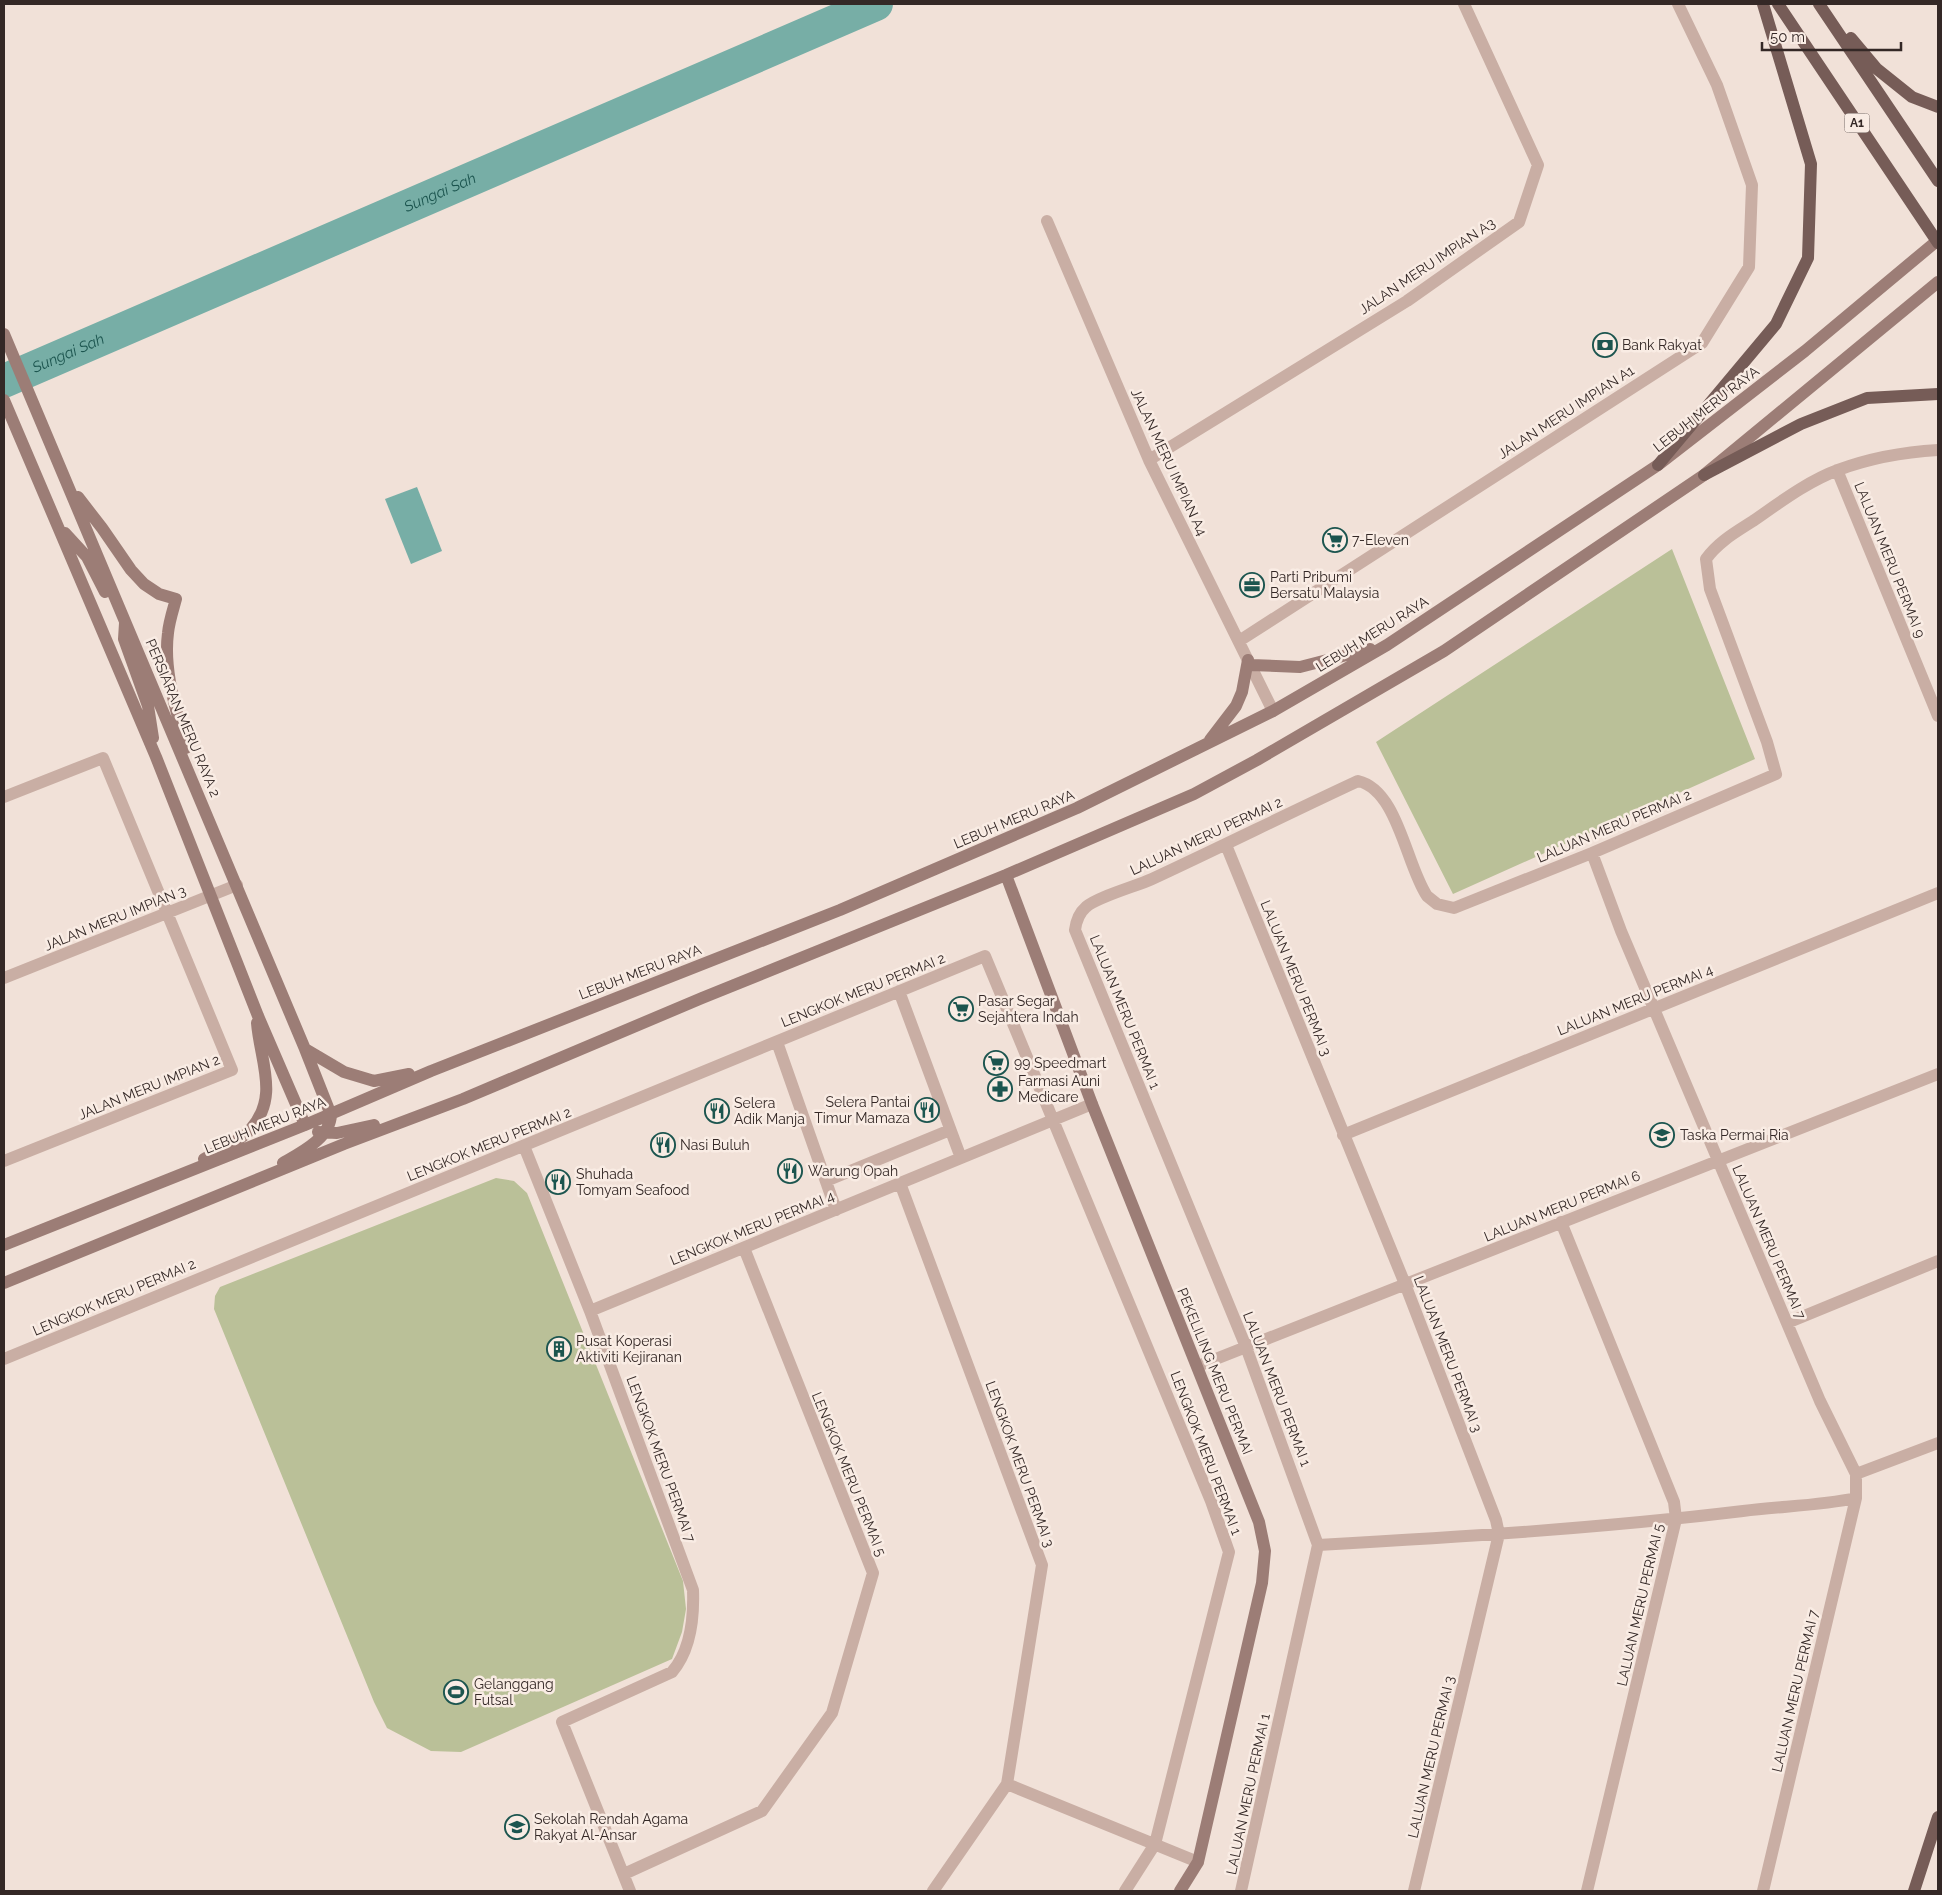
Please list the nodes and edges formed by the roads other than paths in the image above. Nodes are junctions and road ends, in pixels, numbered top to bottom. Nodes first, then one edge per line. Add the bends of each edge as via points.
1 (1464, 4) edge
2 (1678, 4) edge
3 (1763, 4) edge
4 (1778, 4) edge
5 (1820, 4) edge
6 (1938, 107) edge
7 (1938, 181) edge
8 (1047, 221) dead end
9 (1938, 241) edge
10 (1938, 282) edge
11 (4, 334) edge
12 (1938, 394) edge
13 (4, 400) edge
14 (1938, 450) edge
15 (1149, 460) junction
16 (1658, 465) junction
17 (1837, 470) junction
18 (1704, 475) junction
19 (67, 484) junction
20 (58, 524) junction
21 (125, 620) junction
22 (1239, 641) junction
23 (1387, 645) junction
24 (1250, 663) junction
25 (1273, 711) junction
26 (1938, 716) edge
27 (1207, 744) junction
28 (156, 757) junction
29 (196, 788) junction
30 (4, 797) edge
31 (1226, 845) junction
32 (1592, 853) junction
33 (1006, 875) junction
34 (237, 885) junction
35 (1938, 893) edge
36 (210, 896) junction
37 (166, 914) junction
38 (1080, 915) joint
39 (4, 978) edge
40 (899, 991) junction
41 (1654, 1008) junction
42 (256, 1011) junction
43 (777, 1042) junction
44 (305, 1049) junction
45 (431, 1071) junction
46 (1938, 1074) edge
47 (463, 1099) junction
48 (1092, 1104) junction
49 (330, 1114) junction
50 (1054, 1119) junction
51 (305, 1125) junction
52 (950, 1130) junction
53 (324, 1134) junction
54 (1343, 1135) junction
55 (524, 1146) junction
56 (961, 1158) junction
57 (1718, 1160) junction
58 (4, 1161) edge
59 (169, 1179) junction
60 (826, 1181) junction
61 (900, 1183) junction
62 (241, 1187) junction
63 (836, 1210) junction
64 (1561, 1222) junction
65 (4, 1245) edge
66 (744, 1248) junction
67 (1938, 1261) edge
68 (4, 1283) edge
69 (1405, 1284) junction
70 (590, 1311) junction
71 (1787, 1323) junction
72 (1246, 1347) junction
73 (4, 1359) edge
74 (1198, 1366) junction
75 (1938, 1443) edge
76 (1856, 1474) junction
77 (1856, 1498) junction
78 (1676, 1519) junction
79 (1499, 1534) junction
80 (1318, 1545) junction
81 (1007, 1784) junction
82 (1938, 1817) edge
83 (1155, 1844) junction
84 (1198, 1862) junction
85 (624, 1874) junction
86 (630, 1891) edge
87 (933, 1891) edge
88 (1125, 1891) edge
89 (1180, 1891) edge
90 (1241, 1891) edge
91 (1414, 1891) edge
92 (1587, 1891) edge
93 (1764, 1891) edge
94 (1914, 1891) edge

1 - 15 street, JALAN MERU IMPIAN A3 via 1538,165 1518,222 1406,301
2 - 22 street, JALAN MERU IMPIAN A1 via 1717,85 1752,185 1749,267 1702,343
3 - 16 main road via 1811,164 1808,258 1776,324
4 - 9 main road, A1
5 - 6 main road via 1877,69 1912,97
5 - 7 main road, A1
8 - 15 street, JALAN MERU IMPIAN A4
9 - 16 main road, LEBUH MERU RAYA via 1805,351
10 - 18 main road
11 - 19 main road, PERSIARAN MERU RAYA 2
12 - 18 main road via 1867,398 1801,424
13 - 20 main road
14 - 17 street, LALUAN MERU PERMAI 2 via 1901,454
15 - 22 street, JALAN MERU IMPIAN A4
16 - 23 main road, LEBUH MERU RAYA
17 - 26 street, LALUAN MERU PERMAI 9
17 - 32 street, LALUAN MERU PERMAI 2 via 1714,547 1706,559 1710,589 1776,774
18 - 33 main road via 1444,651 1257,760 1194,794
19 - 21 main road, PERSIARAN MERU RAYA 2
19 - 29 main road via 144,584 158,594 176,599 168,632 167,659
20 - 21 main road via 87,557 114,611
20 - 28 main road
21 - 28 main road via 124,639 148,706
21 - 29 main road, PERSIARAN MERU RAYA 2
22 - 24 street, JALAN MERU IMPIAN A4
23 - 24 main road via 1300,667
23 - 25 main road, LEBUH MERU RAYA
24 - 25 street, JALAN MERU IMPIAN A4
24 - 27 main road via 1236,706
25 - 27 main road, LEBUH MERU RAYA
27 - 45 main road, LEBUH MERU RAYA via 1078,808 840,910
28 - 36 main road
29 - 34 main road, PERSIARAN MERU RAYA 2
30 - 37 street via 103,758
31 - 32 street, LALUAN MERU PERMAI 2 via 1358,781 1385,799 1424,892 1436,904 1454,908
31 - 38 street, LALUAN MERU PERMAI 2 via 1095,901
31 - 54 street, LALUAN MERU PERMAI 3
32 - 41 street, LALUAN MERU PERMAI 7
33 - 47 main road
33 - 48 main road, PEKELILING MERU PERMAI
34 - 36 street, JALAN MERU IMPIAN 3
34 - 44 main road, PERSIARAN MERU RAYA 2
35 - 41 street, LALUAN MERU PERMAI 4
36 - 37 street, JALAN MERU IMPIAN 3
36 - 42 main road
37 - 39 street, JALAN MERU IMPIAN 3
37 - 58 street, JALAN MERU IMPIAN 2 via 232,1070
38 - 72 street, LALUAN MERU PERMAI 1 via 1075,930
40 - 43 street, LENGKOK MERU PERMAI 2
40 - 50 street, LENGKOK MERU PERMAI 2 via 985,956
40 - 52 street
41 - 54 street, LALUAN MERU PERMAI 4
41 - 57 street, LALUAN MERU PERMAI 7
42 - 51 main road
42 - 59 main road via 266,1076 267,1098 261,1115 249,1132
43 - 55 street, LENGKOK MERU PERMAI 2
43 - 60 street
44 - 45 main road via 344,1072 374,1081
44 - 49 main road, PERSIARAN MERU RAYA 2
45 - 49 main road, LEBUH MERU RAYA
46 - 57 street, LALUAN MERU PERMAI 6
47 - 53 main road via 366,1127
47 - 62 main road
48 - 50 street, LENGKOK MERU PERMAI 4
48 - 74 main road, PEKELILING MERU PERMAI
49 - 51 main road, LEBUH MERU RAYA
49 - 53 main road via 330,1124
50 - 56 street, LENGKOK MERU PERMAI 4
50 - 83 street, LENGKOK MERU PERMAI 1 via 1229,1552
51 - 53 main road
51 - 59 main road, LEBUH MERU RAYA
52 - 56 street
52 - 60 street
53 - 62 main road
54 - 69 street, LALUAN MERU PERMAI 3
55 - 70 street, LENGKOK MERU PERMAI 7
55 - 73 street, LENGKOK MERU PERMAI 2
56 - 61 street, LENGKOK MERU PERMAI 4
57 - 64 street, LALUAN MERU PERMAI 6
57 - 71 street, LALUAN MERU PERMAI 7
59 - 65 main road, LEBUH MERU RAYA
60 - 63 street
61 - 63 street, LENGKOK MERU PERMAI 4
61 - 81 street, LENGKOK MERU PERMAI 3 via 1042,1565
62 - 68 main road
63 - 66 street, LENGKOK MERU PERMAI 4
64 - 69 street, LALUAN MERU PERMAI 6
64 - 78 street, LALUAN MERU PERMAI 5 via 1674,1502
66 - 70 street, LENGKOK MERU PERMAI 4
66 - 85 street, LENGKOK MERU PERMAI 5 via 872,1573 832,1713 762,1811
67 - 71 street
69 - 72 street, LALUAN MERU PERMAI 6
69 - 79 street, LALUAN MERU PERMAI 3
70 - 85 street, LENGKOK MERU PERMAI 7 via 693,1590 692,1624 683,1654 672,1672 562,1722
71 - 76 street, LALUAN MERU PERMAI 7
72 - 74 street, LALUAN MERU PERMAI 6
72 - 80 street, LALUAN MERU PERMAI 1
74 - 84 main road, PEKELILING MERU PERMAI via 1259,1522 1265,1551 1262,1584
75 - 76 street
76 - 77 street, LALUAN MERU PERMAI 7
77 - 78 street
77 - 93 street, LALUAN MERU PERMAI 7
78 - 79 street
78 - 92 street, LALUAN MERU PERMAI 5
79 - 80 street
79 - 91 street, LALUAN MERU PERMAI 3
80 - 90 street, LALUAN MERU PERMAI 1
81 - 83 street
81 - 87 street, LENGKOK MERU PERMAI 3
82 - 94 main road
83 - 84 street
83 - 88 street, LENGKOK MERU PERMAI 1
84 - 89 main road, PEKELILING MERU PERMAI
85 - 86 street

